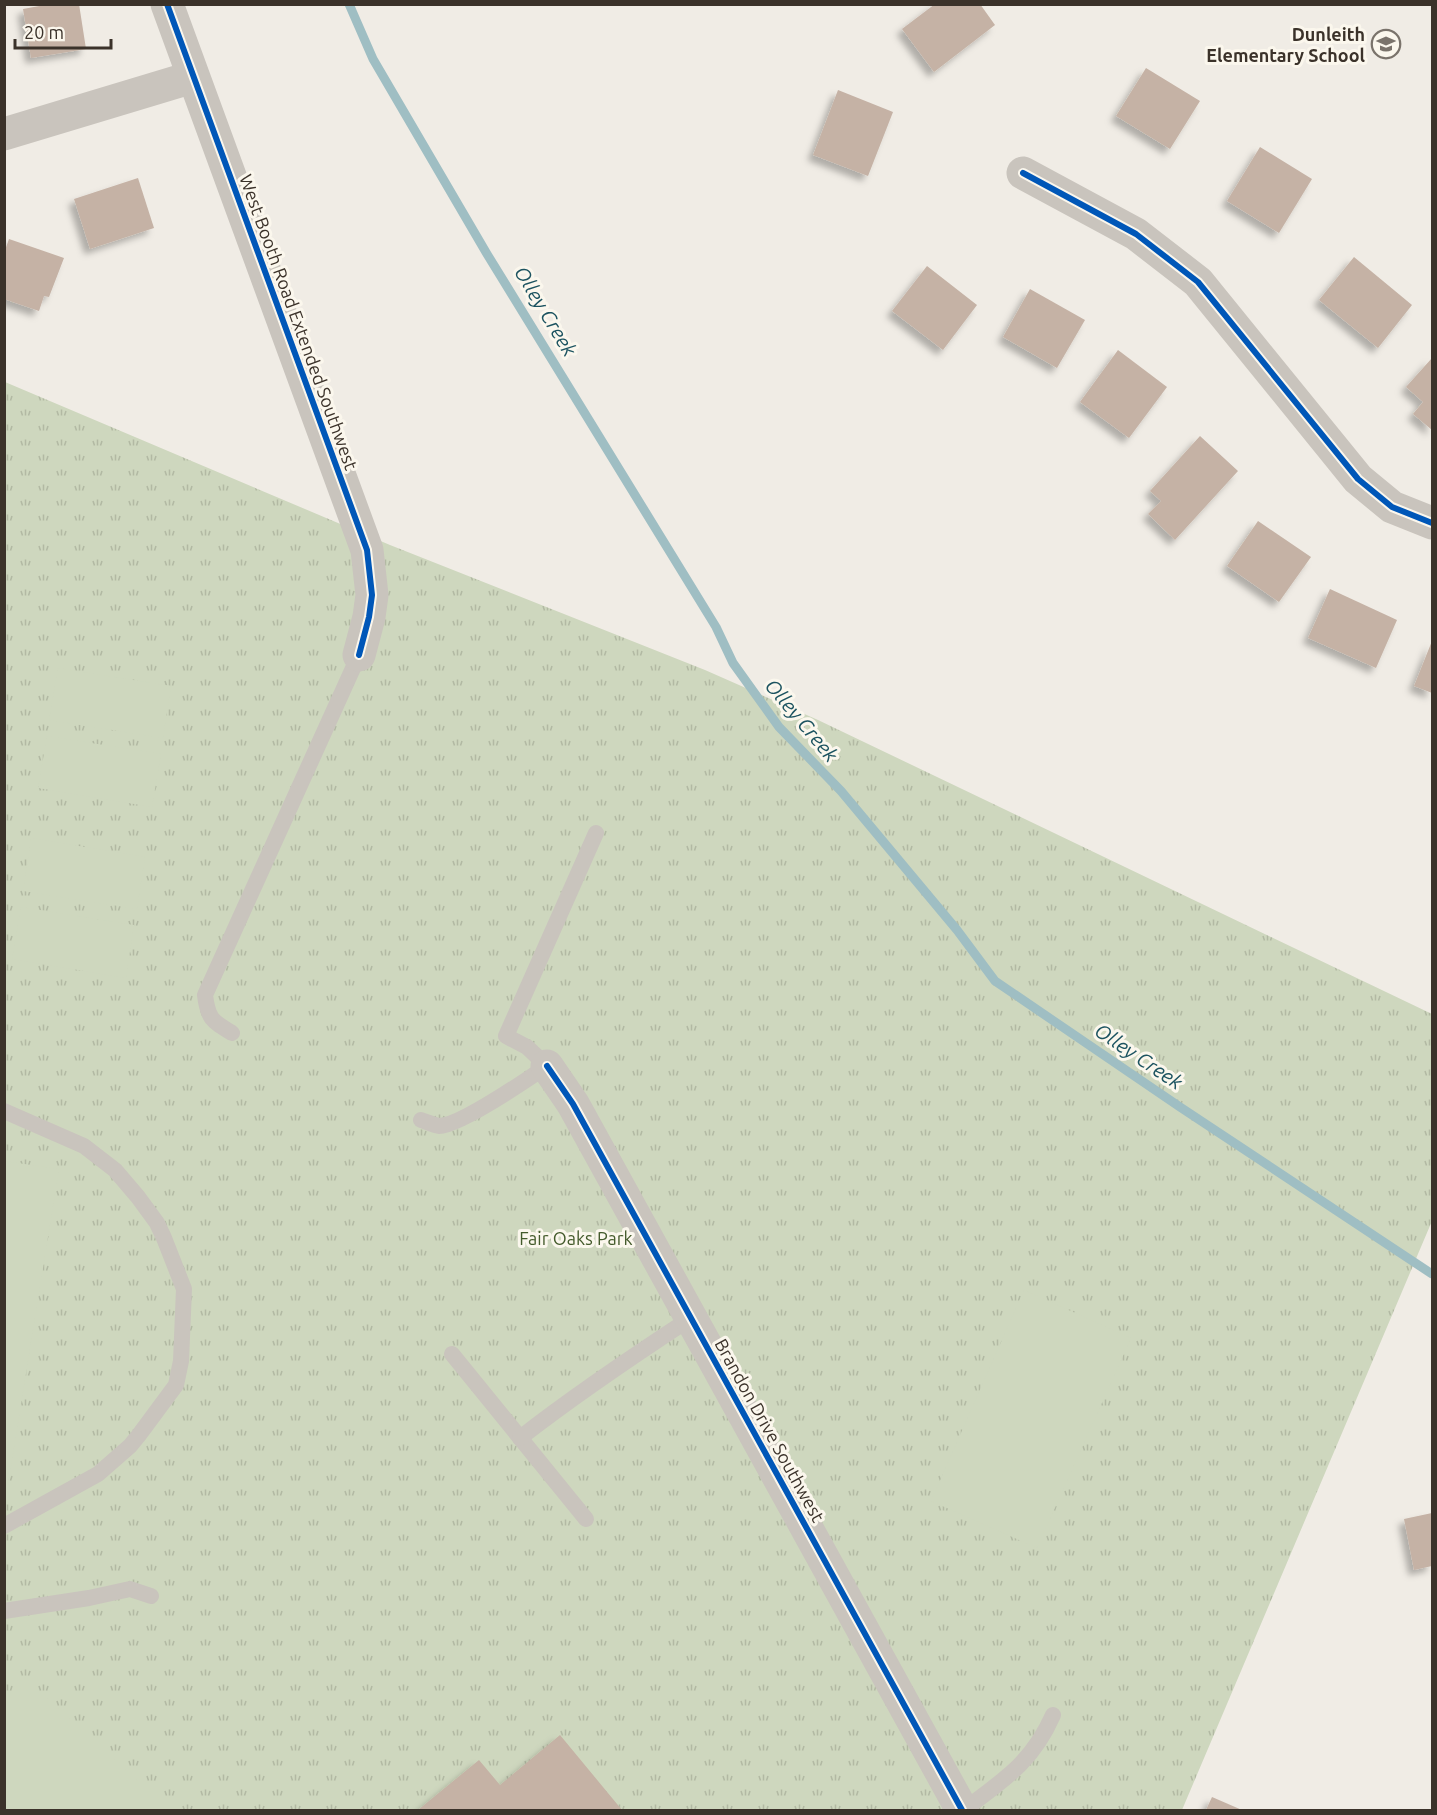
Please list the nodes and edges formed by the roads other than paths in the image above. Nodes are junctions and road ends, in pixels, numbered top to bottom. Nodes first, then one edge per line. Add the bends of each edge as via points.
1 (167, 4) edge
2 (193, 77) junction
3 (4, 134) edge
4 (1023, 173) dead end
5 (1432, 523) edge
6 (359, 654) joint
7 (596, 833) dead end
8 (232, 1033) dead end
9 (547, 1066) junction
10 (4, 1111) edge
11 (422, 1120) dead end
12 (691, 1318) junction
13 (452, 1354) dead end
14 (520, 1438) junction
15 (586, 1519) dead end
16 (4, 1526) edge
17 (151, 1596) dead end
18 (4, 1611) edge
19 (1053, 1715) dead end
20 (963, 1810) edge

1 - 2 street, West Booth Road Extended Southwest
2 - 3 street
2 - 6 street, West Booth Road Extended Southwest via 367,550 372,595
4 - 5 street via 1136,234 1198,282 1358,479 1392,507
6 - 8 lane via 205,995 207,1010 216,1023
7 - 9 lane via 506,1036 527,1047
9 - 11 lane via 452,1124 438,1126
9 - 12 street, Brandon Drive Southwest via 573,1104
10 - 16 lane via 84,1146 115,1170 157,1223 184,1289 176,1385 139,1435 98,1474
12 - 14 lane
12 - 20 street, Brandon Drive Southwest
13 - 14 lane
14 - 15 lane
17 - 18 lane via 130,1589
19 - 20 lane via 1025,1762

